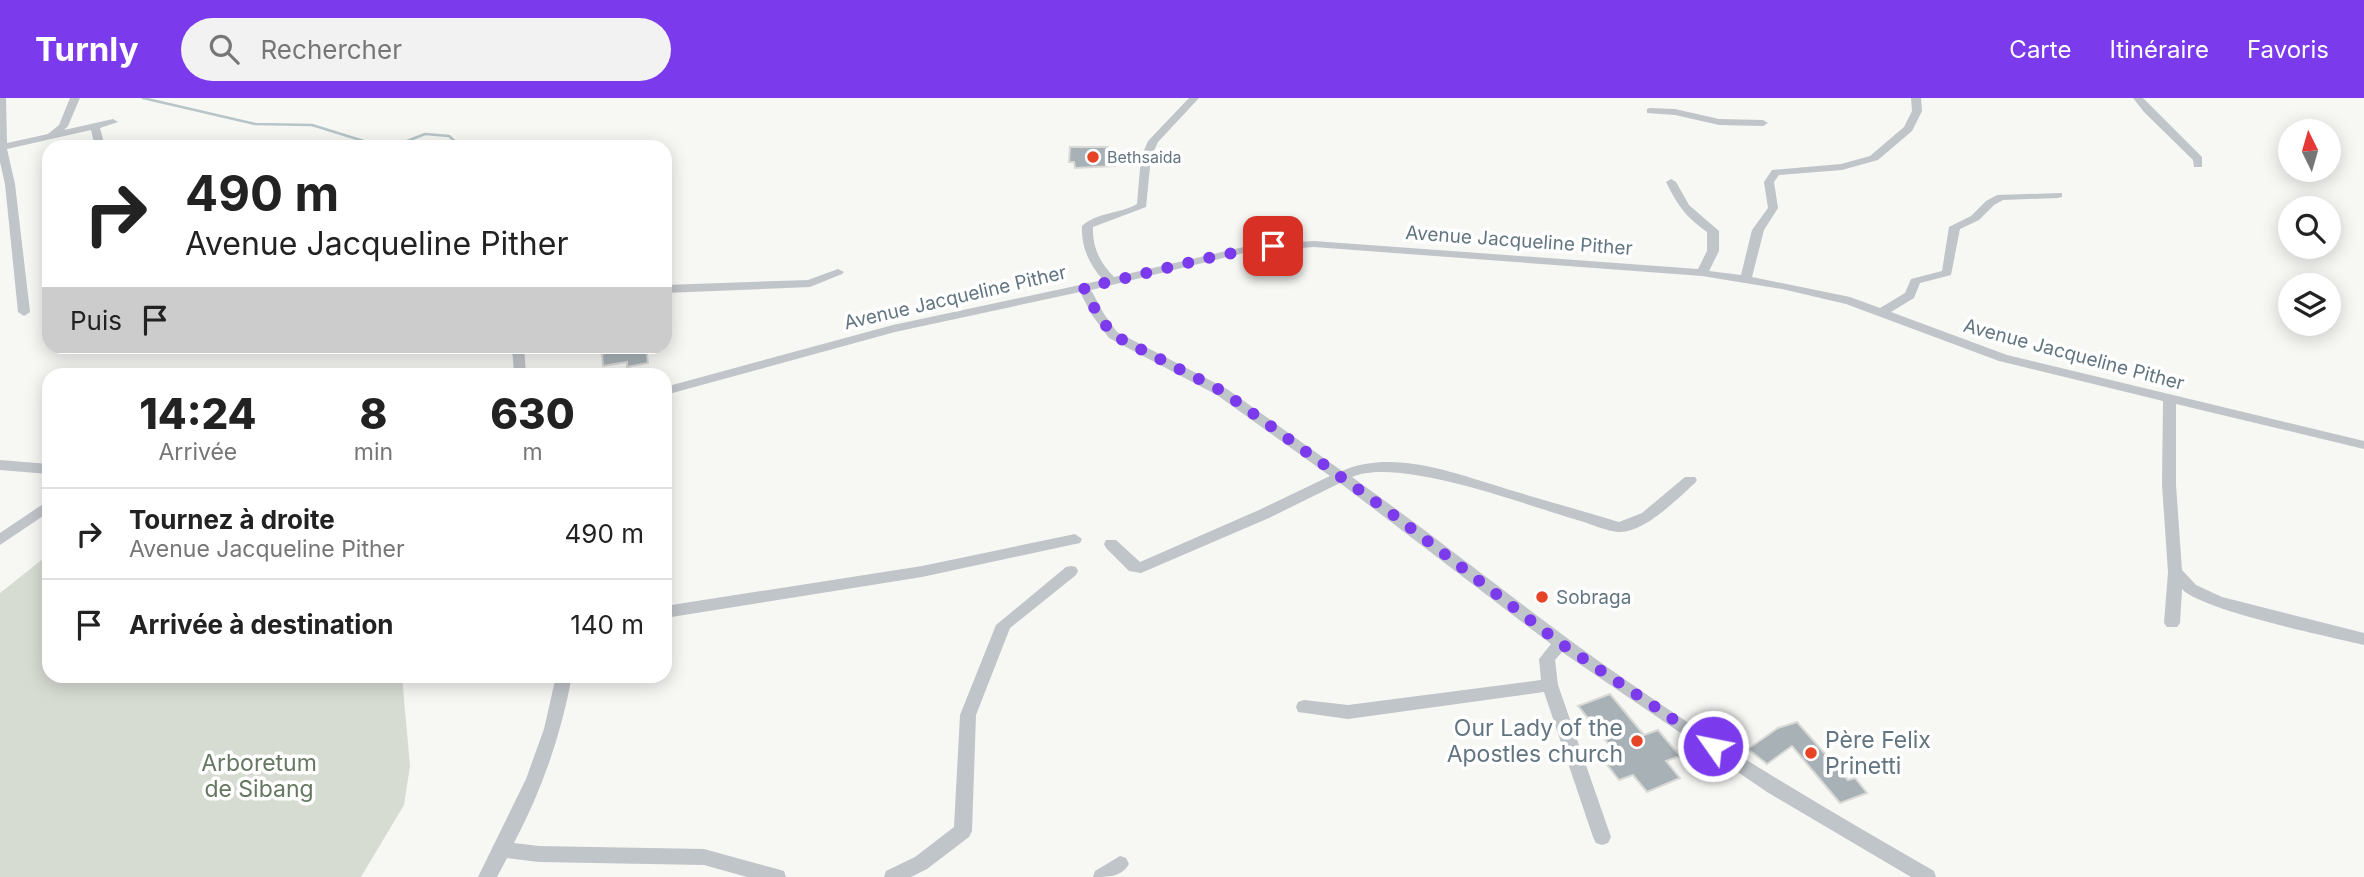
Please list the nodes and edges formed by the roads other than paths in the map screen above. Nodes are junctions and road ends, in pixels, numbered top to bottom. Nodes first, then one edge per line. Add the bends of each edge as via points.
1 (1, 98) edge
2 (75, 98) edge
3 (1194, 98) edge
4 (1916, 98) edge
5 (2138, 98) edge
6 (1650, 111) dead end
7 (113, 122) dead end
8 (1763, 123) dead end
9 (94, 127) junction
10 (49, 137) junction
11 (98, 140) edge
12 (1, 148) edge
13 (2199, 165) dead end
14 (1671, 182) dead end
15 (2058, 195) dead end
16 (838, 272) dead end
17 (1702, 273) junction
18 (1746, 278) junction
19 (1111, 281) junction
20 (1084, 288) junction
21 (672, 289) edge
22 (24, 312) dead end
23 (1881, 313) junction
24 (672, 389) edge
25 (2170, 400) junction
26 (2364, 445) edge
27 (0, 465) edge
28 (42, 468) edge
29 (1340, 477) junction
30 (1690, 480) dead end
31 (42, 510) edge
32 (1075, 539) dead end
33 (0, 540) edge
34 (1111, 544) dead end
35 (1071, 571) dead end
36 (2175, 572) junction
37 (672, 611) edge
38 (2172, 623) dead end
39 (2364, 639) edge
40 (1560, 643) junction
41 (563, 683) edge
42 (1550, 685) junction
43 (1304, 707) dead end
44 (1602, 837) dead end
45 (503, 850) junction
46 (1120, 864) dead end
47 (487, 877) edge
48 (777, 877) edge
49 (894, 877) edge
50 (1102, 877) edge
51 (1927, 877) edge

1 - 12 street
2 - 10 street via 63,126
3 - 19 street via 1153,141 1146,157 1142,205 1088,226 1095,265
4 - 18 street via 1917,111 1908,129 1874,158 1842,167 1776,172 1769,182 1773,208 1758,230
5 - 13 street
6 - 8 street via 1719,122
7 - 9 street
9 - 10 street
9 - 11 street
10 - 12 street
12 - 22 street via 10,184
14 - 17 street via 1684,207 1713,231 1713,251
15 - 23 street via 2009,196 1955,226 1947,272 1915,281 1910,295
16 - 21 street via 810,283
17 - 18 street, Avenue Jacqueline Pither
17 - 19 street, Avenue Jacqueline Pither via 1314,244 1248,249
18 - 23 street, Avenue Jacqueline Pither via 1823,294
19 - 20 street, Avenue Jacqueline Pither
20 - 24 street, Avenue Jacqueline Pither via 893,329
20 - 29 street via 1113,335 1222,391
23 - 25 street, Avenue Jacqueline Pither via 2003,358
25 - 26 street, Avenue Jacqueline Pither
25 - 36 street
27 - 28 street
29 - 30 street via 1378,467 1408,469 1620,527 1647,517
29 - 34 street via 1141,568 1134,567
29 - 40 street
31 - 33 street
32 - 37 street via 895,578
35 - 49 street via 1004,625 968,715 962,831 921,863
36 - 38 street
36 - 39 street via 2191,589 2218,601
40 - 42 street via 1547,659
40 - 51 street via 1773,787
41 - 45 street via 550,742
42 - 43 street via 1348,712
42 - 44 street
45 - 47 street
45 - 48 street via 704,857
46 - 50 street

